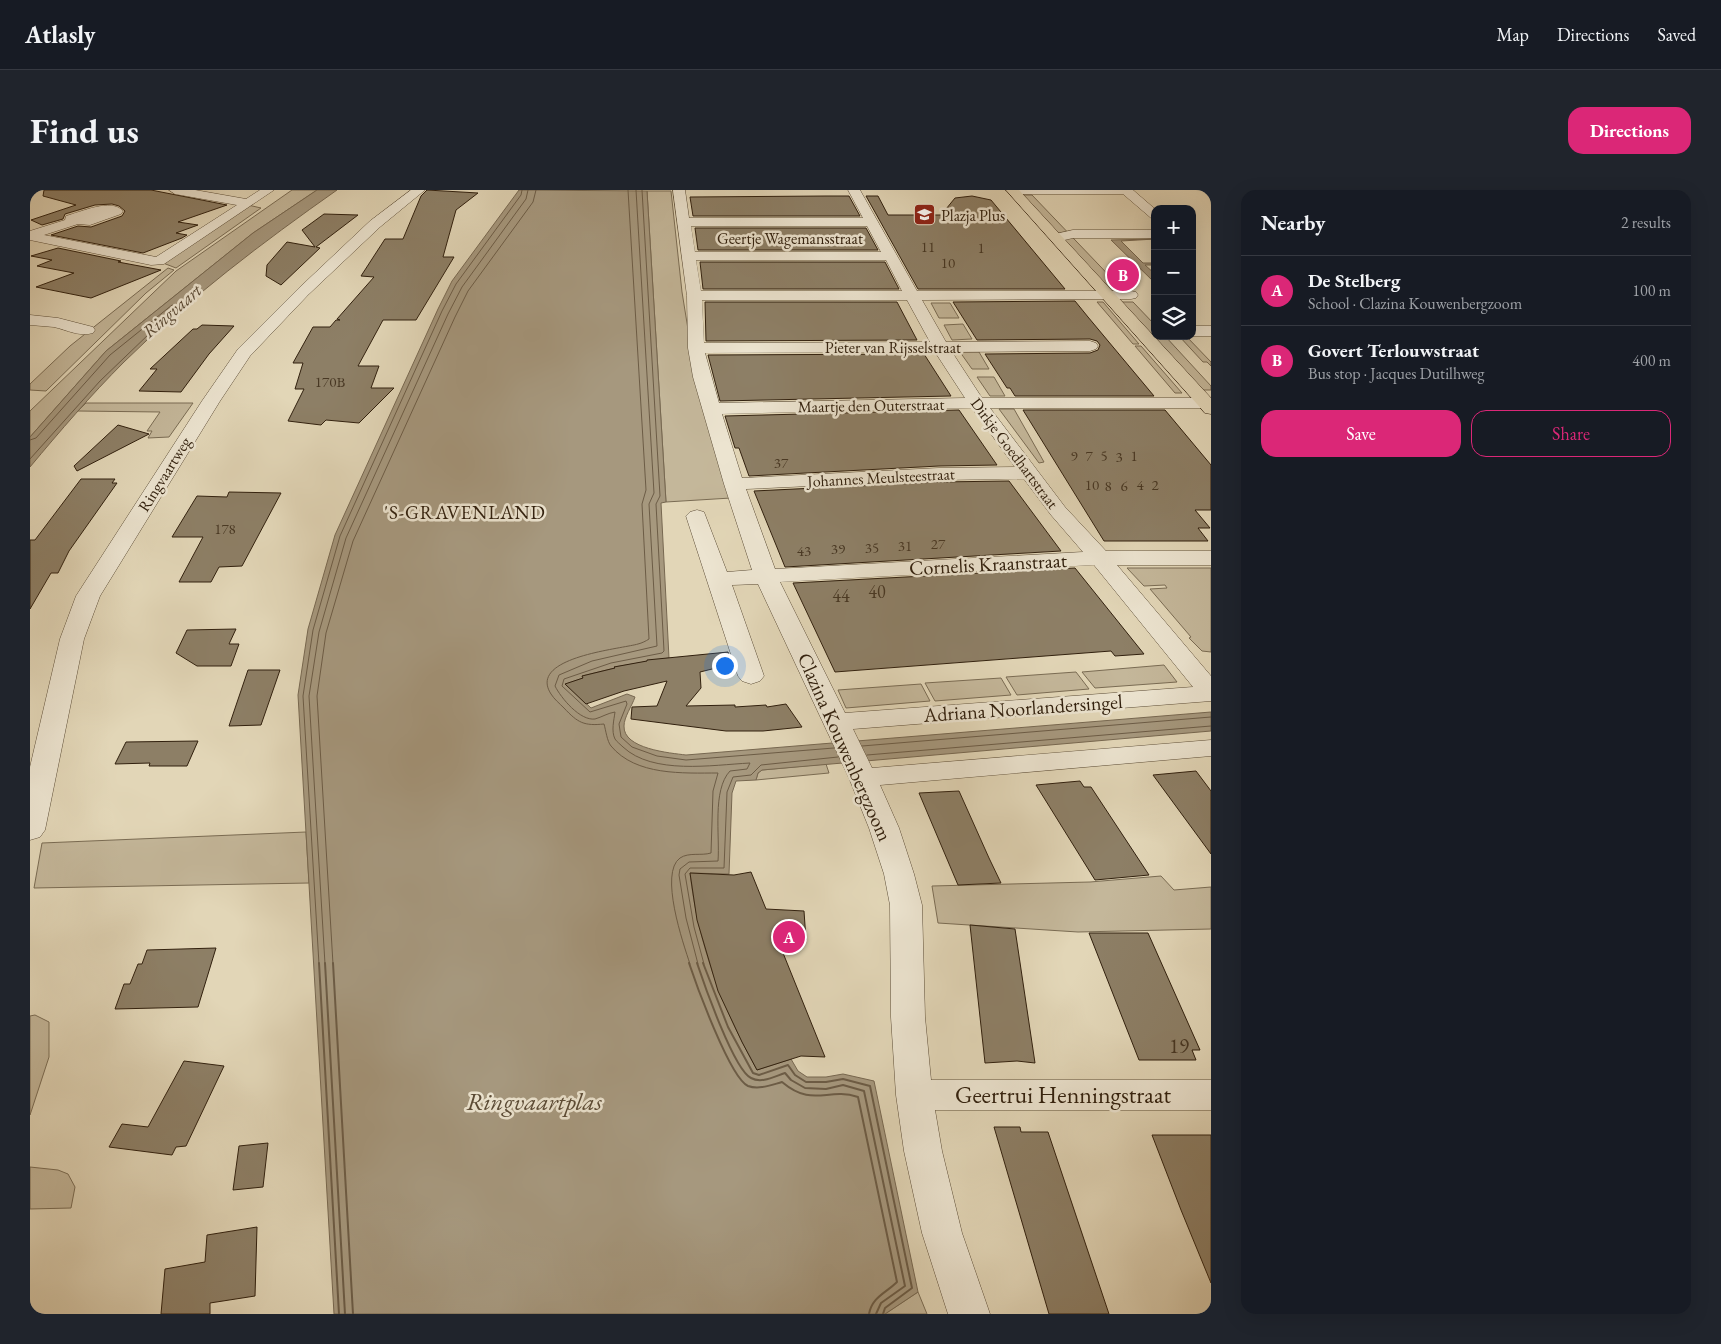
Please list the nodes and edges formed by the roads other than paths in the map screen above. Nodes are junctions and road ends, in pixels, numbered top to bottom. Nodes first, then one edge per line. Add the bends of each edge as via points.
1 (175, 190) edge
2 (419, 190) edge
3 (679, 190) edge
4 (854, 190) edge
5 (1012, 190) edge
6 (1032, 190) edge
7 (1069, 190) edge
8 (258, 194) edge
9 (1042, 201) dead end
10 (1151, 212) edge
11 (78, 220) dead end
12 (1061, 220) dead end
13 (685, 222) junction
14 (871, 222) junction
15 (1073, 234) junction
16 (1151, 234) edge
17 (30, 236) edge
18 (1056, 238) junction
19 (1088, 240) joint
20 (689, 256) junction
21 (891, 256) junction
22 (1118, 282) dead end
23 (912, 295) junction
24 (1108, 295) junction
25 (1131, 295) junction
26 (694, 296) junction
27 (1143, 308) dead end
28 (30, 320) edge
29 (87, 330) dead end
30 (940, 346) junction
31 (1090, 346) dead end
32 (696, 348) junction
33 (977, 403) junction
34 (1209, 405) edge
35 (712, 409) junction
36 (1028, 473) junction
37 (734, 484) junction
38 (696, 516) dead end
39 (1100, 558) junction
40 (1211, 558) edge
41 (766, 577) junction
42 (718, 579) junction
43 (750, 676) dead end
44 (1211, 693) edge
45 (839, 729) junction
46 (1211, 748) edge
47 (860, 772) junction
48 (30, 830) edge
49 (914, 1095) junction
50 (1211, 1095) edge
51 (969, 1314) edge

1 - 8 street
2 - 48 street, Ringvaartweg via 375,224 244,353 88,596 72,639
3 - 13 street, Clazina Kouwenbergzoom
4 - 14 street, Dirkje Goedhartstraat
5 - 6 street
5 - 18 main road
6 - 7 street
6 - 9 main road
7 - 10 street via 1126,190
8 - 17 street via 159,260
11 - 17 street
12 - 15 main road
13 - 14 street
13 - 20 street, Clazina Kouwenbergzoom
14 - 21 street, Dirkje Goedhartstraat
15 - 18 street
15 - 19 main road
16 - 19 street
18 - 24 main road
20 - 21 street, Geertje Wagemansstraat
20 - 26 street, Clazina Kouwenbergzoom
21 - 23 street, Dirkje Goedhartstraat
22 - 25 main road
23 - 24 street
23 - 26 street
23 - 30 street, Dirkje Goedhartstraat
24 - 25 street
24 - 34 main road
25 - 27 main road
26 - 32 street, Clazina Kouwenbergzoom
28 - 29 street
30 - 31 street, Pieter van Rijsselstraat
30 - 32 street, Pieter van Rijsselstraat
30 - 33 street, Dirkje Goedhartstraat
32 - 35 street, Clazina Kouwenbergzoom
33 - 34 street, Maartje den Outerstraat
33 - 35 street, Maartje den Outerstraat
33 - 36 street, Dirkje Goedhartstraat
35 - 37 street, Clazina Kouwenbergzoom
36 - 37 street, Johannes Meulsteestraat
36 - 39 street, Dirkje Goedhartstraat
37 - 41 street, Clazina Kouwenbergzoom
38 - 42 street
39 - 40 street, Cornelis Kraanstraat
39 - 41 street, Cornelis Kraanstraat
39 - 44 street, Dirkje Goedhartstraat
41 - 42 street, Cornelis Kraanstraat
41 - 45 street, Clazina Kouwenbergzoom
42 - 43 street
44 - 45 street, Adriana Noorlandersingel
45 - 47 street, Clazina Kouwenbergzoom
46 - 47 street
47 - 49 street, Clazina Kouwenbergzoom via 884,828 906,905 908,1018
49 - 50 street, Geertrui Henningstraat
49 - 51 street, Clazina Kouwenbergzoom via 923,1152 942,1233

